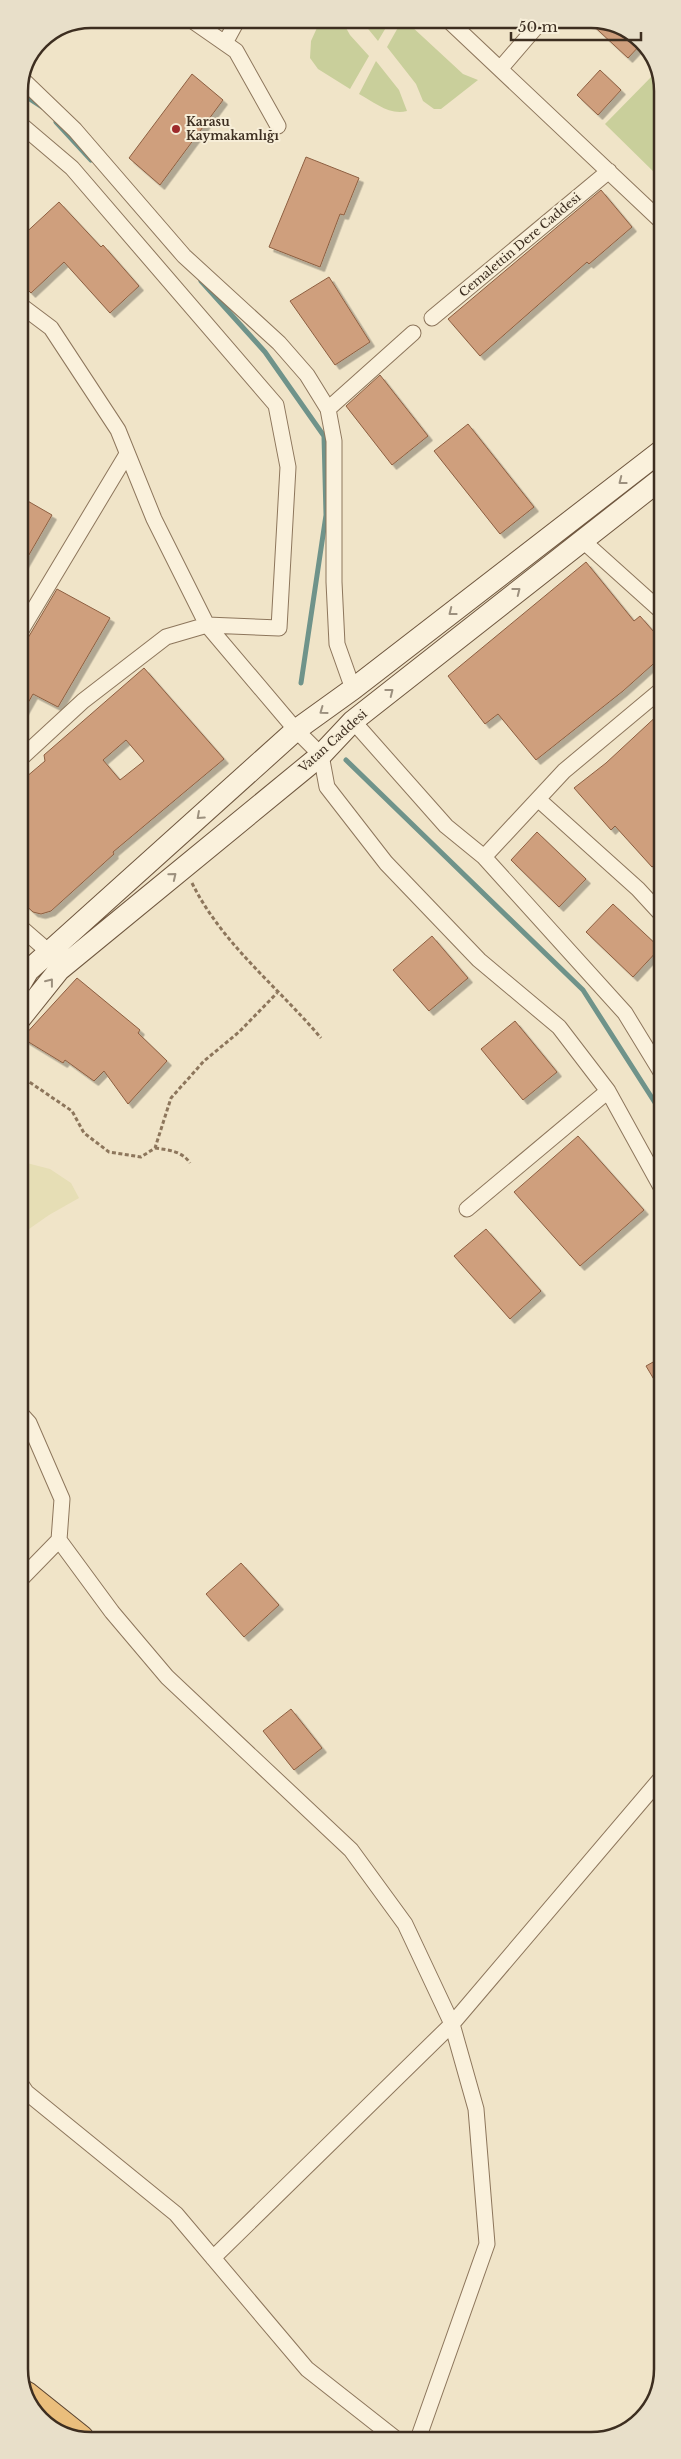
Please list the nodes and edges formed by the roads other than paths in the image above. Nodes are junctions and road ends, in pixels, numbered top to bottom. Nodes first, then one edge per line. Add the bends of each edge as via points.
1 (203, 28) edge
2 (233, 28) edge
3 (457, 28) edge
4 (535, 28) edge
5 (225, 43) junction
6 (500, 69) junction
7 (28, 85) edge
8 (278, 126) dead end
9 (28, 131) edge
10 (609, 172) junction
11 (654, 214) edge
12 (28, 311) edge
13 (432, 318) dead end
14 (412, 333) dead end
15 (328, 409) junction
16 (127, 454) junction
17 (654, 456) edge
18 (654, 484) edge
19 (582, 540) junction
20 (654, 605) edge
21 (28, 619) edge
22 (207, 625) junction
23 (353, 689) junction
24 (654, 696) edge
25 (353, 721) junction
26 (296, 730) junction
27 (28, 752) edge
28 (320, 755) junction
29 (539, 800) junction
30 (484, 857) junction
31 (654, 906) edge
32 (28, 934) edge
33 (49, 952) junction
34 (28, 971) edge
35 (28, 1009) edge
36 (654, 1059) edge
37 (608, 1091) junction
38 (654, 1174) edge
39 (467, 1209) dead end
40 (28, 1422) edge
41 (59, 1540) junction
42 (28, 1572) edge
43 (654, 1786) edge
44 (452, 2024) junction
45 (28, 2094) edge
46 (213, 2258) junction
47 (39, 2405) edge
48 (68, 2427) edge
49 (387, 2432) edge
50 (421, 2432) edge

1 - 5 street
2 - 5 street
3 - 6 street
4 - 6 street
5 - 8 street via 236,51
6 - 10 street
7 - 15 street via 75,130 184,256 278,343 307,375
9 - 22 street via 72,168 276,405 288,467 279,628
10 - 11 street
10 - 13 street, Cemalettin Dere Caddesi
12 - 16 street via 51,328 118,430
14 - 15 street
15 - 23 street via 334,458 337,644
16 - 21 street
16 - 22 street via 154,519
17 -> 23 main road, Vatan Caddesi
18 - 19 main road, Vatan Caddesi
19 - 20 street
25 -> 19 main road, Vatan Caddesi
22 - 26 street
22 - 27 street via 166,637 83,701
23 -> 26 main road, Vatan Caddesi
24 - 29 street via 564,771
25 - 28 main road, Vatan Caddesi
25 - 30 street via 446,826
26 - 28 street
26 -> 33 main road, Vatan Caddesi
35 -> 28 main road, Vatan Caddesi via 59,970
28 - 37 street via 327,787 386,863 479,960 559,1027
29 - 30 street
29 - 31 street
30 - 36 street via 626,1014
32 - 33 street
33 - 34 main road, Vatan Caddesi
37 - 38 street
37 - 39 street
40 - 41 street via 62,1499
41 - 42 street
41 - 44 street via 112,1612 167,1677 351,1850 404,1924
43 - 44 street
44 - 46 street
44 - 50 street via 476,2110 487,2244
45 - 46 street via 176,2214
46 - 49 street via 307,2369
47 - 48 highway

